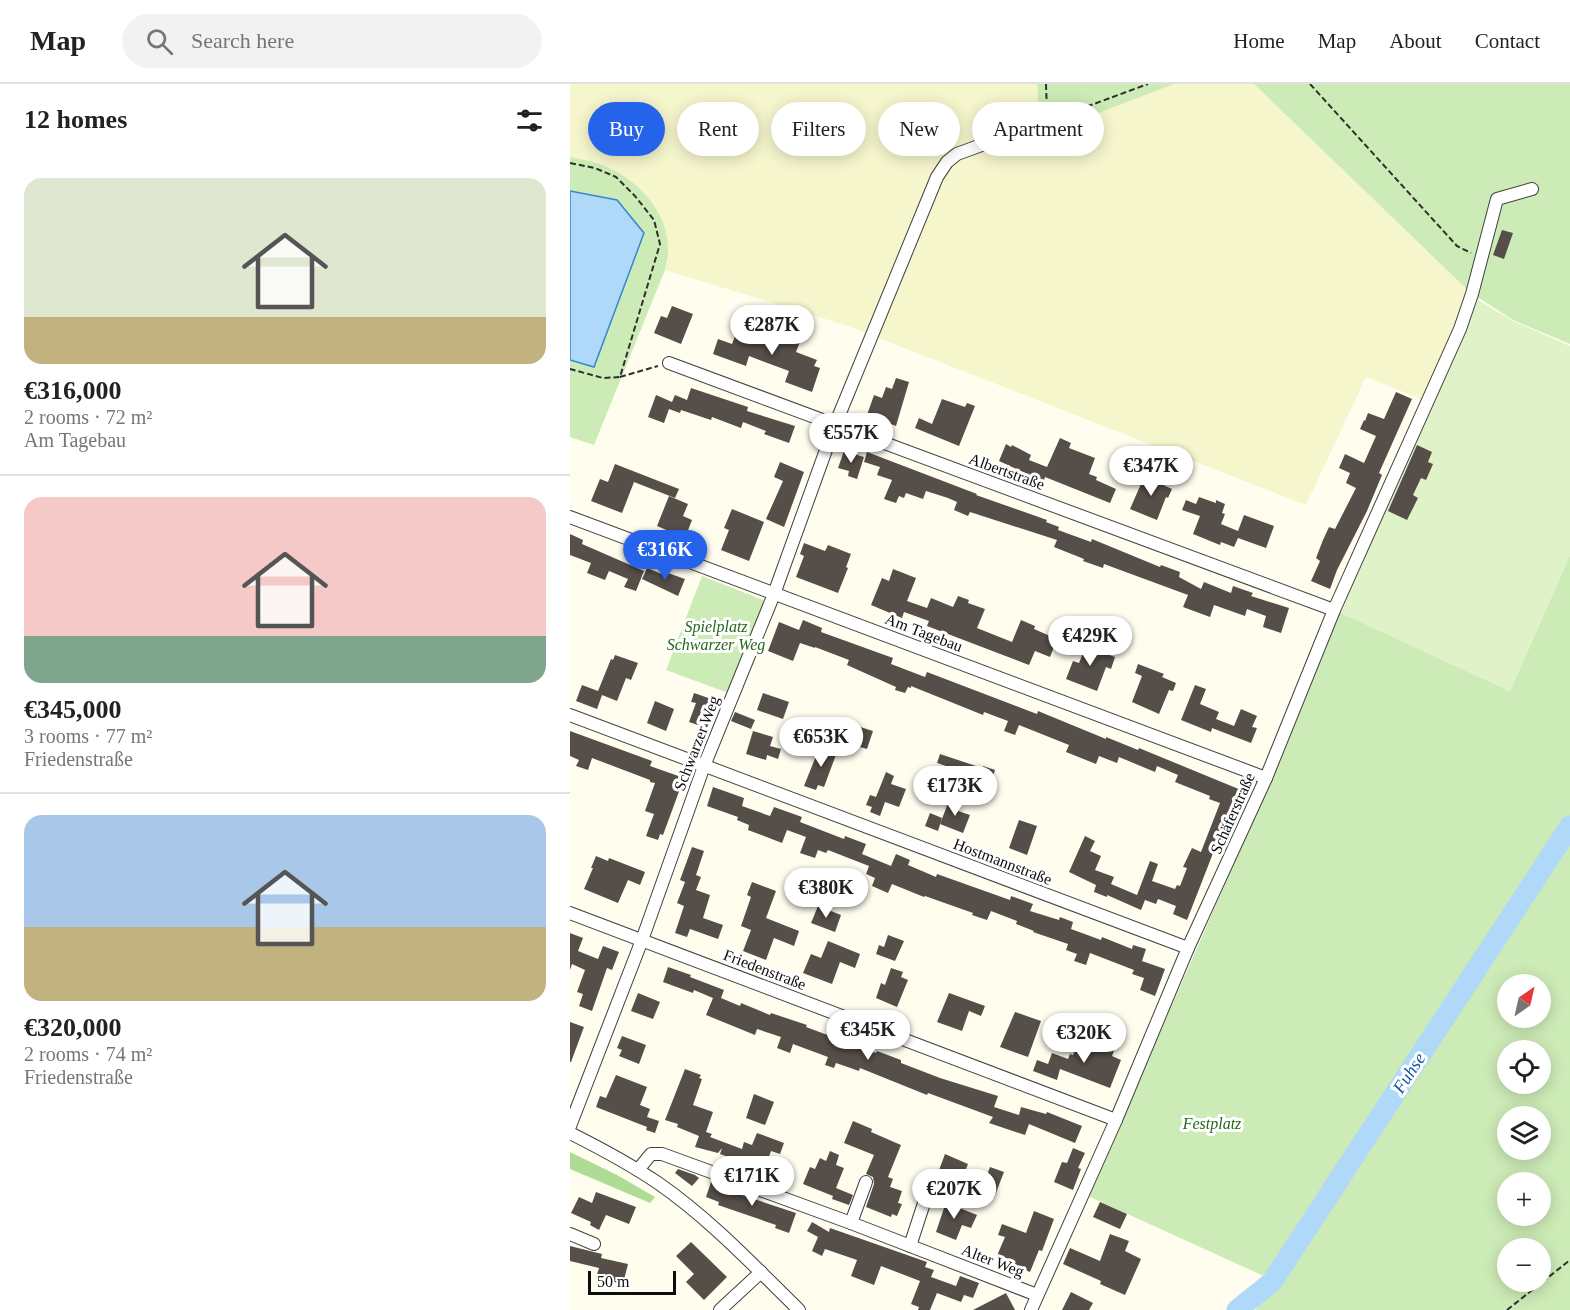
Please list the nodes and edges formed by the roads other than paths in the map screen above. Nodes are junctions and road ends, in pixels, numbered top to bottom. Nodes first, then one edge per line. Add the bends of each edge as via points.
1 (972, 148) edge
2 (1532, 189) dead end
3 (669, 363) road end
4 (836, 425) junction
5 (570, 517) edge
6 (774, 594) junction
7 (1334, 610) junction
8 (570, 715) edge
9 (704, 766) junction
10 (1266, 778) junction
11 (570, 913) edge
12 (642, 940) junction
13 (1188, 948) junction
14 (1116, 1120) junction
15 (570, 1126) edge
16 (570, 1133) edge
17 (638, 1170) junction
18 (866, 1182) dead end
19 (926, 1197) dead end
20 (851, 1223) junction
21 (570, 1234) edge
22 (594, 1244) dead end
23 (910, 1246) junction
24 (761, 1272) junction
25 (1038, 1295) junction
26 (720, 1310) edge
27 (799, 1310) edge
28 (1031, 1310) edge

1 - 4 street, Schwarzer Weg via 947,162 937,177
2 - 7 street, Schäferstraße via 1497,199 1460,329
3 - 4 street, Albertstraße
4 - 6 street, Schwarzer Weg
4 - 7 street, Albertstraße
5 - 6 street, Am Tagebau
6 - 9 street, Schwarzer Weg
6 - 10 street, Am Tagebau
7 - 10 street, Schäferstraße
8 - 9 street, Hostmannstraße
9 - 12 street, Schwarzer Weg
9 - 13 street, Hostmannstraße
10 - 13 street, Schäferstraße
11 - 12 street, Friedenstraße
12 - 14 street, Friedenstraße
12 - 15 street, Schwarzer Weg
13 - 14 street, Schäferstraße
14 - 25 street, Schäferstraße
16 - 17 street
17 - 20 street, Alter Weg via 651,1154 662,1154
17 - 24 street via 694,1211
18 - 20 street
19 - 23 street
20 - 23 street, Alter Weg
21 - 22 street
23 - 25 street, Alter Weg
24 - 26 street
24 - 27 street
25 - 28 street, Schäferstraße

